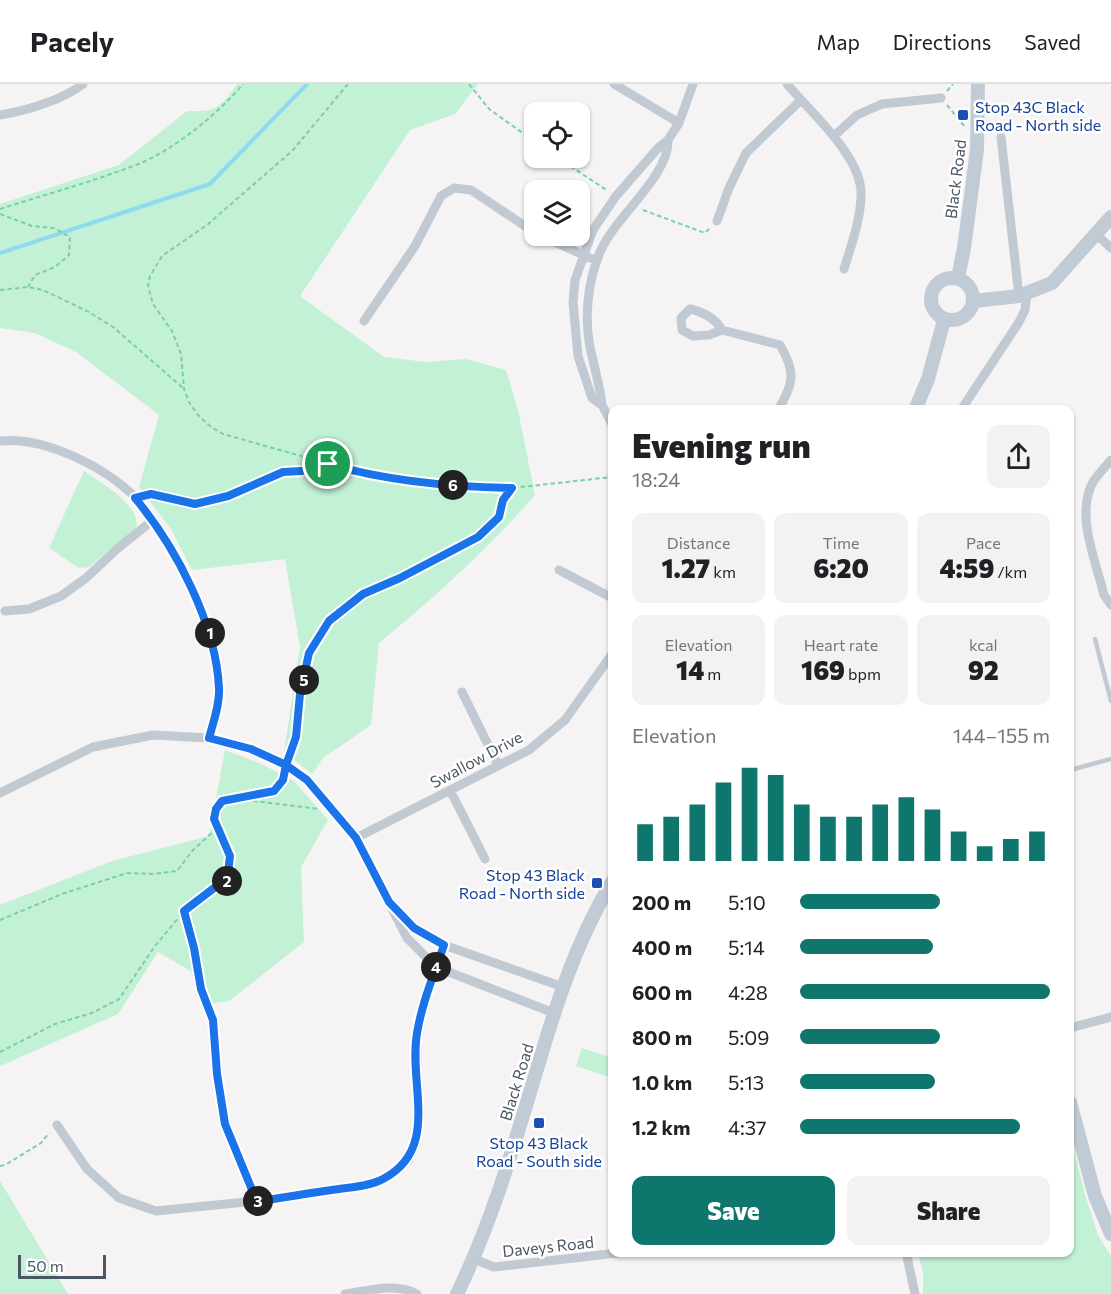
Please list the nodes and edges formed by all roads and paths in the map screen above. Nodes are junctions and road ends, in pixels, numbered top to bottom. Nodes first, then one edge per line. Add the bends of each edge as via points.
1 (83, 84) edge
2 (243, 84) edge
3 (348, 84) edge
4 (469, 84) edge
5 (614, 84) edge
6 (693, 84) edge
7 (787, 84) edge
8 (978, 84) edge
9 (941, 98) joint
10 (801, 100) junction
11 (0, 115) edge
12 (679, 123) junction
13 (524, 134) edge
14 (834, 136) junction
15 (1001, 137) dead end
16 (668, 140) junction
17 (977, 142) junction
18 (573, 168) edge
19 (616, 196) junction
20 (631, 205) junction
21 (0, 209) edge
22 (0, 214) edge
23 (1111, 217) edge
24 (717, 221) joint
25 (524, 225) edge
26 (1096, 234) junction
27 (563, 246) edge
28 (1111, 248) edge
29 (583, 255) junction
30 (597, 261) junction
31 (844, 269) dead end
32 (958, 278) junction
33 (28, 287) junction
34 (0, 290) edge
35 (1023, 295) junction
36 (974, 301) junction
37 (944, 320) junction
38 (364, 321) dead end
39 (722, 330) dead end
40 (184, 389) junction
41 (602, 405) junction
42 (781, 405) edge
43 (917, 405) edge
44 (964, 405) edge
45 (608, 416) edge
46 (0, 441) edge
47 (1111, 460) edge
48 (328, 464) junction
49 (608, 477) edge
50 (512, 488) junction
51 (135, 498) junction
52 (153, 520) junction
53 (559, 570) dead end
54 (608, 596) edge
55 (1111, 605) edge
56 (5, 612) dead end
57 (1095, 639) dead end
58 (608, 660) edge
59 (462, 692) dead end
60 (1111, 701) edge
61 (209, 738) junction
62 (1111, 759) edge
63 (286, 765) junction
64 (498, 765) junction
65 (1074, 769) edge
66 (450, 790) junction
67 (0, 793) edge
68 (235, 798) junction
69 (335, 811) junction
70 (217, 829) junction
71 (356, 838) junction
72 (485, 860) dead end
73 (608, 889) edge
74 (389, 902) junction
75 (184, 911) junction
76 (0, 920) edge
77 (444, 945) junction
78 (436, 967) junction
79 (563, 987) junction
80 (554, 1012) junction
81 (1111, 1017) edge
82 (213, 1020) joint
83 (1074, 1027) edge
84 (0, 1052) edge
85 (1074, 1117) edge
86 (57, 1125) joint
87 (0, 1166) edge
88 (257, 1202) junction
89 (1111, 1234) edge
90 (608, 1254) edge
91 (907, 1257) edge
92 (474, 1259) junction
93 (345, 1294) edge
94 (417, 1294) edge
95 (457, 1294) edge
96 (915, 1294) edge

1 - 11 street via 53,100
2 - 21 path via 228,103 188,135 143,162
3 - 40 path via 292,151 207,225 162,256 150,276 148,286 153,303 172,331 181,354
4 - 13 path via 489,109
5 - 12 street
6 - 12 street
7 - 10 street
8 - 17 main road, Black Road
9 - 14 street via 882,104 857,115
9 - 17 path
10 - 14 street
10 - 24 street via 746,153
12 - 16 street
14 - 31 street via 854,164 862,195
15 - 35 street
16 - 19 street
16 - 20 street via 665,159
17 - 32 main road, Black Road
18 - 19 path
19 - 29 street via 593,230
20 - 24 path via 705,233
20 - 30 street via 610,231
22 - 33 path via 32,226 54,228 70,237 69,255 56,267 35,275
23 - 26 main road
25 - 38 street via 471,190 454,188 441,196 415,246
26 - 28 street
26 - 35 main road via 1052,283
27 - 29 street
29 - 30 street
29 - 41 street via 575,280 575,338 592,398
30 - 41 street via 587,319
32 - 36 main road via 972,290
32 - 37 main road via 943,280 933,288 930,300 935,313
33 - 34 path
33 - 40 path via 43,290 113,327
35 - 36 main road
35 - 44 street via 1025,310 1019,322
36 - 37 main road via 971,311 959,320
37 - 43 main road
39 - 42 street via 780,345 792,375
40 - 48 path via 197,414 223,434
41 - 45 street
46 - 51 street via 38,444 66,452 117,482
47 - 55 street via 1093,482 1085,508 1104,595
48 - 50 path via 358,472 470,487
48 - 51 path via 283,472 228,496 195,504 151,494
49 - 50 path
50 - 63 path via 503,500 499,517 478,537 363,594 329,621 309,653 296,737
51 - 52 street
52 - 56 street via 61,596 29,609
52 - 61 street via 171,548 211,636 219,690
53 - 54 street
57 - 60 lane
58 - 64 street, Swallow Drive via 565,720 529,750
59 - 64 street
61 - 63 street via 251,749
61 - 67 street via 153,735 93,747
62 - 65 lane
63 - 68 path via 283,780 274,791
63 - 69 street via 307,780
64 - 66 street, Swallow Drive
66 - 71 street, Swallow Drive
66 - 72 street
68 - 69 path
68 - 70 path via 222,801 216,809
69 - 71 street
70 - 75 path via 230,856 227,882
70 - 76 path via 177,871 128,873 62,894
71 - 74 street
73 - 79 main road, Black Road
74 - 77 street via 414,928
74 - 78 street via 407,938
75 - 82 path via 201,989
75 - 84 path via 154,946 119,999 92,1013 55,1024
77 - 78 street
77 - 79 street
78 - 80 street
78 - 88 street via 417,1035 418,1124 416,1144 408,1161 383,1180 361,1186
79 - 80 main road, Black Road
80 - 92 main road, Black Road
81 - 83 street
82 - 88 street via 225,1124
85 - 89 main road via 1095,1196
86 - 87 path via 41,1143
86 - 88 street via 87,1169 119,1198 156,1211
90 - 92 street, Daveys Road via 494,1267
91 - 96 street
92 - 95 main road, Black Road
93 - 94 street via 389,1288

